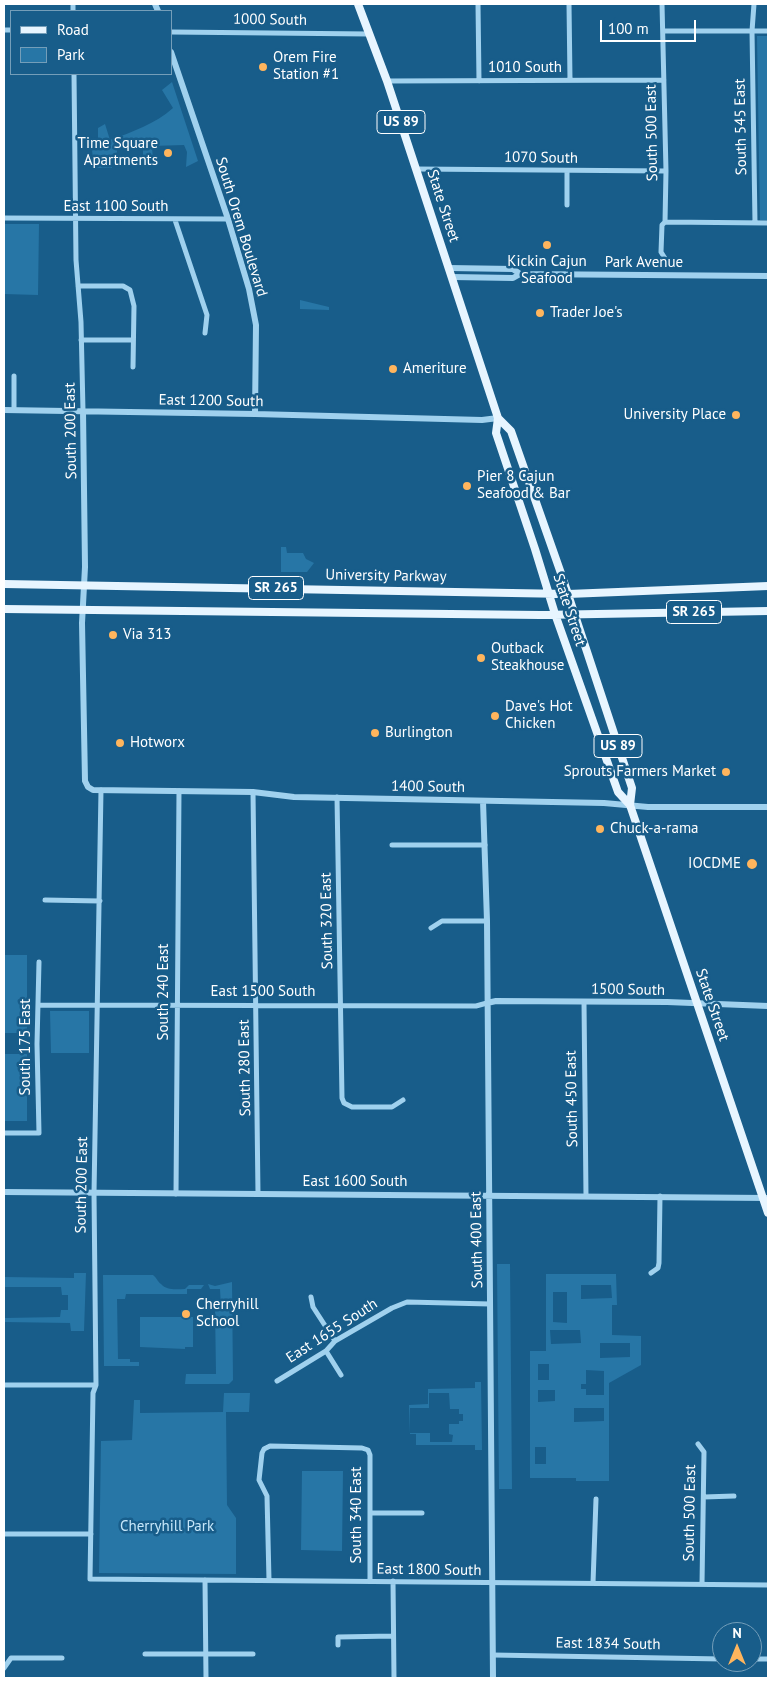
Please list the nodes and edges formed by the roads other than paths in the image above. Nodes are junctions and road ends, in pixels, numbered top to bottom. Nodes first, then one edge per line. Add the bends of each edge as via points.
1 (358, 4) edge
2 (478, 4) edge
3 (568, 4) edge
4 (662, 4) edge
5 (754, 4) edge
6 (663, 31) junction
7 (752, 31) junction
8 (768, 31) edge
9 (172, 32) edge
10 (369, 34) junction
11 (172, 55) edge
12 (74, 75) edge
13 (570, 80) junction
14 (664, 80) junction
15 (387, 81) junction
16 (479, 81) junction
17 (416, 169) junction
18 (567, 170) junction
19 (666, 171) junction
20 (567, 205) dead end
21 (4, 218) edge
22 (76, 219) junction
23 (228, 219) junction
24 (175, 220) junction
25 (665, 222) junction
26 (755, 223) junction
27 (768, 223) edge
28 (666, 260) dead end
29 (449, 268) junction
30 (520, 274) junction
31 (768, 276) edge
32 (452, 277) junction
33 (78, 286) junction
34 (205, 333) dead end
35 (81, 340) junction
36 (133, 340) junction
37 (133, 367) dead end
38 (14, 376) dead end
39 (4, 410) edge
40 (14, 410) junction
41 (83, 411) junction
42 (255, 414) junction
43 (498, 418) junction
44 (4, 584) edge
45 (85, 585) junction
46 (768, 586) edge
47 (549, 593) junction
48 (568, 594) junction
49 (4, 609) edge
50 (83, 610) junction
51 (768, 610) edge
52 (555, 614) junction
53 (574, 614) junction
54 (88, 787) joint
55 (101, 790) junction
56 (178, 791) junction
57 (254, 792) junction
58 (337, 798) junction
59 (483, 801) junction
60 (630, 805) junction
61 (768, 807) edge
62 (392, 845) dead end
63 (485, 845) junction
64 (45, 900) dead end
65 (100, 901) junction
66 (487, 922) junction
67 (431, 928) dead end
68 (39, 962) dead end
69 (584, 1002) junction
70 (487, 1003) junction
71 (177, 1004) junction
72 (256, 1004) junction
73 (697, 1004) junction
74 (39, 1005) junction
75 (98, 1005) junction
76 (340, 1005) junction
77 (768, 1006) edge
78 (403, 1100) dead end
79 (4, 1133) edge
80 (4, 1192) edge
81 (94, 1193) junction
82 (176, 1194) junction
83 (258, 1194) junction
84 (489, 1195) junction
85 (586, 1196) junction
86 (660, 1196) junction
87 (766, 1198) edge
88 (768, 1214) edge
89 (651, 1272) dead end
90 (311, 1297) dead end
91 (490, 1304) junction
92 (336, 1341) junction
93 (326, 1351) junction
94 (341, 1375) dead end
95 (278, 1381) dead end
96 (4, 1385) edge
97 (96, 1385) junction
98 (698, 1444) dead end
99 (734, 1496) dead end
100 (704, 1497) junction
101 (596, 1499) dead end
102 (370, 1513) junction
103 (422, 1513) dead end
104 (4, 1534) edge
105 (91, 1534) junction
106 (90, 1579) joint
107 (205, 1580) junction
108 (269, 1580) junction
109 (370, 1581) junction
110 (393, 1581) junction
111 (492, 1583) junction
112 (593, 1583) junction
113 (702, 1584) junction
114 (768, 1585) edge
115 (394, 1636) junction
116 (338, 1645) dead end
117 (145, 1654) dead end
118 (206, 1654) junction
119 (253, 1654) dead end
120 (493, 1655) junction
121 (62, 1658) dead end
122 (712, 1659) edge
123 (4, 1668) edge
124 (206, 1678) edge
125 (394, 1678) edge
126 (493, 1678) edge

1 - 10 main road, State Street / US 89
2 - 16 street
3 - 13 street
4 - 6 street, South 500 East
5 - 7 street, South 545 East
6 - 7 street
6 - 14 street, South 500 East
7 - 8 street
7 - 26 street, South 545 East
9 - 10 street, 1000 South
10 - 15 main road, State Street / US 89
11 - 23 street, South Orem Boulevard
12 - 22 street, South 200 East
13 - 14 street, 1010 South
13 - 16 street, 1010 South
14 - 19 street, South 500 East
15 - 16 street, 1010 South
15 - 17 main road, State Street / US 89
17 - 18 street, 1070 South
17 - 29 main road, State Street / US 89
18 - 19 street, 1070 South
18 - 20 street
19 - 25 street, South 500 East
21 - 22 street, East 1100 South
22 - 24 street, East 1100 South
22 - 33 street, South 200 East
23 - 24 street, East 1100 South
23 - 42 street, South Orem Boulevard via 256,325
24 - 34 street via 207,315
25 - 26 street
25 - 28 street, South 500 East via 662,225 662,252
26 - 27 street
29 - 30 street, Park Avenue via 513,269
29 - 32 main road, State Street / US 89
30 - 31 street, Park Avenue
30 - 32 street, Park Avenue via 513,278
32 - 43 main road, State Street / US 89
33 - 35 street, South 200 East
33 - 36 street via 123,286 130,290
35 - 36 street
35 - 41 street, South 200 East
36 - 37 street
38 - 40 street
39 - 40 street, East 1200 South
40 - 41 street, East 1200 South
41 - 42 street, East 1200 South
41 - 45 street, South 200 East
42 - 43 street, East 1200 South
43 - 47 main road, State Street / US 89 via 496,432
43 - 48 main road, State Street / US 89 via 511,431
44 - 45 main road, University Parkway / SR 265
45 - 47 main road, University Parkway / SR 265
45 - 50 street, South 200 East
46 - 48 main road, University Parkway / SR 265
47 - 48 main road, University Parkway / SR 265
47 - 52 main road, State Street / US 89
48 - 53 main road, State Street / US 89
49 - 50 main road, SR 265
50 - 52 main road, SR 265
50 - 54 street, South 200 East via 85,781
51 - 53 main road, SR 265
52 - 53 main road, SR 265
52 - 60 main road, State Street / US 89 via 618,792
53 - 60 main road, State Street / US 89 via 632,788
54 - 55 street, 1400 South
55 - 56 street, 1400 South
55 - 65 street, South 200 East
56 - 57 street, 1400 South
56 - 71 street, South 240 East
57 - 58 street, 1400 South
57 - 72 street, South 280 East
58 - 59 street, 1400 South
58 - 76 street, South 320 East
59 - 60 street, 1400 South
59 - 63 street, South 400 East
60 - 61 street, 1400 South
60 - 73 main road, State Street / US 89
62 - 63 street
63 - 66 street, South 400 East
64 - 65 street
65 - 75 street, South 200 East
66 - 67 street via 442,921
66 - 70 street, South 400 East
68 - 74 street, South 175 East
69 - 70 street, 1500 South
69 - 73 street, 1500 South
69 - 85 street, South 450 East
70 - 76 street, East 1500 South via 476,1006
70 - 84 street, South 400 East
71 - 72 street, East 1500 South
71 - 75 street, East 1500 South
71 - 82 street, South 240 East
72 - 76 street, East 1500 South
72 - 83 street, South 280 East
73 - 77 street, 1500 South
73 - 87 main road, State Street / US 89
74 - 75 street, East 1500 South
74 - 79 street, South 175 East via 39,1133
75 - 81 street, South 200 East
76 - 78 street, South 320 East via 344,1103 352,1108 392,1107
80 - 81 street, East 1600 South
81 - 82 street, East 1600 South
81 - 97 street, South 200 East
82 - 83 street, East 1600 South
83 - 84 street, East 1600 South
84 - 85 street, East 1600 South
84 - 91 street, South 400 East
85 - 86 street, East 1600 South
86 - 87 street, East 1600 South
86 - 89 street via 660,1263
87 - 88 main road, State Street / US 89
90 - 92 street via 312,1307
91 - 92 street, East 1655 South via 407,1302
91 - 111 street, South 400 East
92 - 93 street, East 1655 South
93 - 94 street
93 - 95 street, East 1655 South
96 - 97 street
97 - 105 street, South 200 East via 93,1393
98 - 100 street, South 500 East via 704,1452
99 - 100 street
100 - 113 street, South 500 East
101 - 112 street
102 - 103 street
102 - 108 street, South 340 East via 368,1450 270,1446 264,1449 259,1480 267,1496
102 - 109 street, South 340 East
104 - 105 street
105 - 106 street, South 200 East
106 - 107 street, East 1800 South
107 - 108 street, East 1800 South
107 - 118 street
108 - 109 street, East 1800 South
109 - 110 street, East 1800 South
110 - 111 street, East 1800 South
110 - 115 street
111 - 112 street, East 1800 South
111 - 120 street, South 400 East
112 - 113 street, East 1800 South
113 - 114 street, East 1800 South
115 - 116 street via 338,1637
115 - 125 street
117 - 118 street
118 - 119 street
118 - 124 street
120 - 122 street, East 1834 South
120 - 126 street, South 400 East
121 - 123 street via 11,1658

